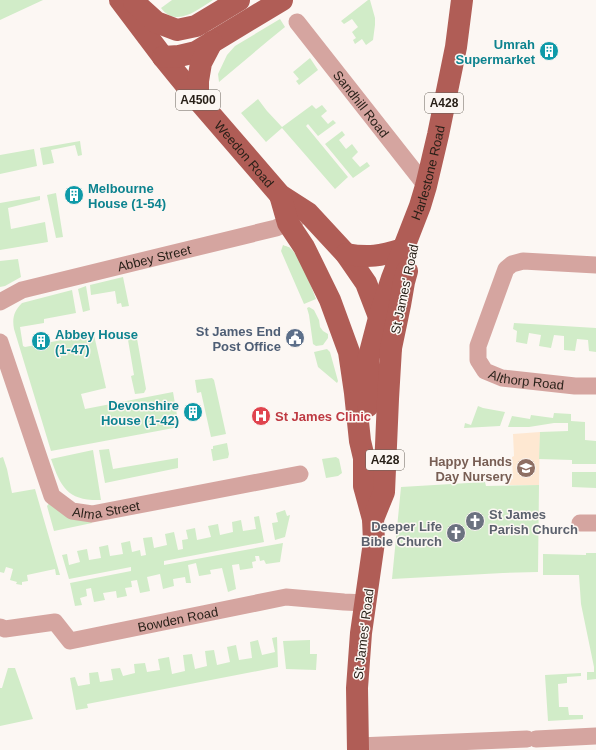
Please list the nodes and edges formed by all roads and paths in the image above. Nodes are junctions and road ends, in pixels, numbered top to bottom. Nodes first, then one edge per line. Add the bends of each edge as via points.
1 (120, 0) edge
2 (132, 0) edge
3 (239, 0) edge
4 (282, 0) edge
5 (462, 0) edge
6 (297, 22) dead end
7 (212, 42) junction
8 (163, 57) junction
9 (198, 100) junction
10 (280, 195) junction
11 (423, 196) junction
12 (308, 213) junction
13 (288, 223) junction
14 (402, 249) junction
15 (346, 254) junction
16 (596, 265) edge
17 (0, 302) edge
18 (379, 318) junction
19 (0, 342) edge
20 (391, 348) junction
21 (349, 352) joint
22 (596, 386) edge
23 (364, 458) junction
24 (300, 474) dead end
25 (373, 519) junction
26 (366, 603) junction
27 (0, 628) edge
28 (596, 736) edge
29 (358, 748) edge

1 - 8 main road, Weedon Road / A4500
2 - 3 main road via 156,22 177,30 196,26
4 - 7 main road
5 - 11 main road, Harlestone Road / A428 via 456,47
6 - 11 street, Sandhill Road
7 - 8 main road via 196,52
7 - 9 main road via 201,63
8 - 9 main road, Weedon Road / A4500
9 - 10 main road, Weedon Road / A4500
10 - 12 main road, Weedon Road
10 - 13 main road, Weedon Road
11 - 14 main road, Harlestone Road
11 - 20 main road, St James' Road / A428
12 - 13 street, Abbey Street
12 - 15 main road, Weedon Road
13 - 17 street, Abbey Street via 22,290
13 - 21 main road, Weedon Road via 304,247 330,300
14 - 15 main road via 368,257
14 - 18 main road, A428
15 - 18 main road, Weedon Road via 366,284
16 - 22 street, Althorp Road via 523,261 512,264 506,269 478,346 478,360 485,371 502,378
18 - 20 main road, St James' Road
18 - 23 main road, St James' Road / A428 via 368,360 368,445
19 - 24 street, Alma Street via 52,496 72,511 92,514
20 - 25 main road, St James' Road / A428 via 384,492
21 - 23 main road, St James' Road
23 - 25 main road, St James' Road / A428 via 364,486
25 - 26 main road, St James' Road / A428 via 374,542
26 - 27 street, Bowden Road via 286,597 70,641 55,622
26 - 29 main road, St James' Road / A428 via 357,688
28 - 29 street

